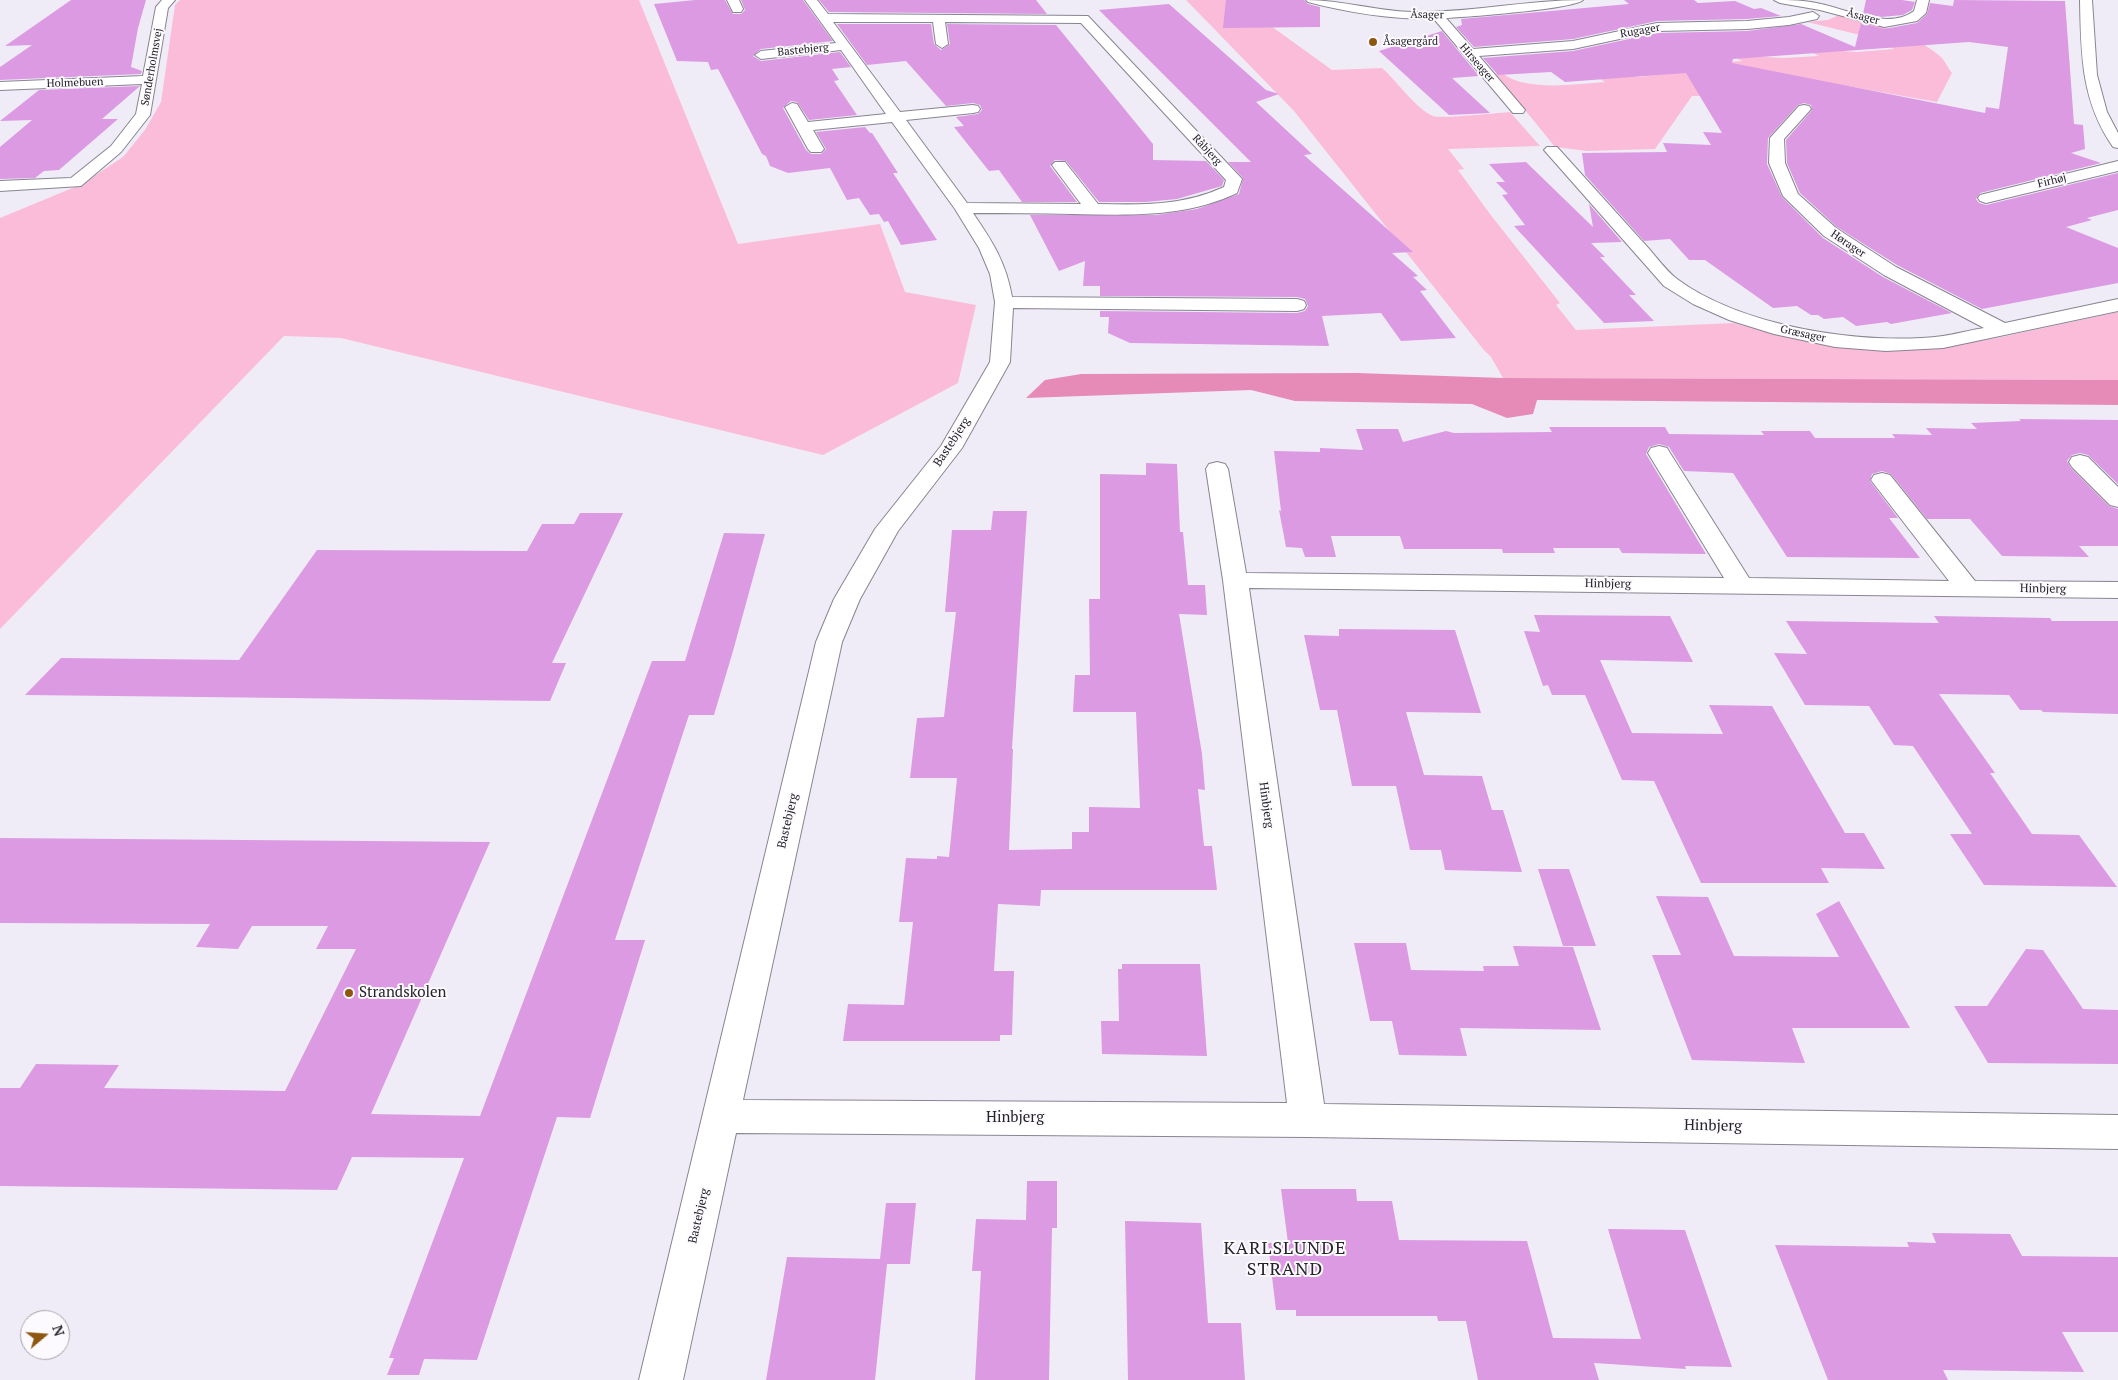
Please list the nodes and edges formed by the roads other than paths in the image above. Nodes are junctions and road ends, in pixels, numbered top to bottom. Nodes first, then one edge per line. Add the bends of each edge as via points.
1 (169, 0) edge
2 (811, 0) edge
3 (1312, 0) edge
4 (1374, 0) edge
5 (1462, 0) edge
6 (1577, 0) edge
7 (1780, 0) edge
8 (1923, 0) edge
9 (2086, 0) edge
10 (1553, 2) edge
11 (1821, 8) edge
12 (1381, 12) junction
13 (1472, 14) junction
14 (1437, 15) junction
15 (824, 18) junction
16 (939, 18) junction
17 (1428, 30) dead end
18 (1448, 30) junction
19 (942, 44) dead end
20 (844, 46) junction
21 (1468, 53) junction
22 (771, 71) dead end
23 (150, 80) junction
24 (0, 86) edge
25 (792, 107) dead end
26 (973, 109) dead end
27 (1804, 109) dead end
28 (1518, 110) dead end
29 (896, 117) junction
30 (803, 127) junction
31 (2118, 144) edge
32 (816, 149) dead end
33 (1552, 150) dead end
34 (1060, 166) dead end
35 (2118, 166) edge
36 (0, 186) edge
37 (1986, 198) dead end
38 (962, 208) junction
39 (1093, 209) junction
40 (1004, 302) junction
41 (2118, 305) edge
42 (1297, 306) dead end
43 (2001, 329) junction
44 (1659, 453) dead end
45 (2080, 462) dead end
46 (1217, 469) dead end
47 (1882, 480) dead end
48 (2118, 500) edge
49 (1236, 580) junction
50 (1741, 585) junction
51 (1968, 588) junction
52 (2118, 590) edge
53 (722, 1116) junction
54 (1308, 1120) junction
55 (2118, 1132) edge
56 (661, 1380) edge

1 - 23 street, Sønderholmsvej via 162,7
2 - 15 street, Bastebjerg
3 - 12 street, Åsager
4 - 12 street
5 - 13 street
6 - 10 street, Åsager
7 - 11 street, Åsager
8 - 11 street, Åsager via 1920,13 1913,18 1884,23
9 - 31 street via 2088,61 2102,96 2104,124
10 - 13 street, Åsager
11 - 21 street, Rugager via 1789,21 1657,27 1573,46
12 - 14 street, Åsager
13 - 14 street, Åsager
14 - 18 street, Hirseager
15 - 16 street, Råbjerg
15 - 20 street, Bastebjerg
16 - 19 street
16 - 39 street, Råbjerg via 1084,19 1234,179 1231,190 1213,200 1187,206
17 - 18 street
18 - 21 street, Hirseager
20 - 22 street, Bastebjerg via 758,49
20 - 29 street, Bastebjerg
21 - 28 street, Hirseager
23 - 24 street, Holmebuen
23 - 36 street, Sønderholmsvej via 143,115 116,149 74,182
25 - 30 street
26 - 29 street
27 - 43 street, Hørager via 1777,138 1777,164 1791,196 1830,232 1890,271
29 - 30 street
29 - 38 street, Bastebjerg
30 - 32 street
33 - 43 street, Græsager via 1670,282 1736,316 1781,330 1835,341 1886,345 1943,342
34 - 39 street
35 - 37 street, Firhøj
38 - 39 street, Råbjerg
38 - 40 street, Bastebjerg via 988,248 999,274
40 - 42 street
40 - 53 street, Bastebjerg via 1000,362 951,448 887,529 847,599 829,642
41 - 43 street, Græsager
44 - 50 street
45 - 48 street
46 - 49 street, Hinbjerg
47 - 51 street
49 - 50 street, Hinbjerg
49 - 54 street, Hinbjerg
50 - 51 street, Hinbjerg
51 - 52 street, Hinbjerg
53 - 54 street, Hinbjerg
53 - 56 street, Bastebjerg
54 - 55 street, Hinbjerg

